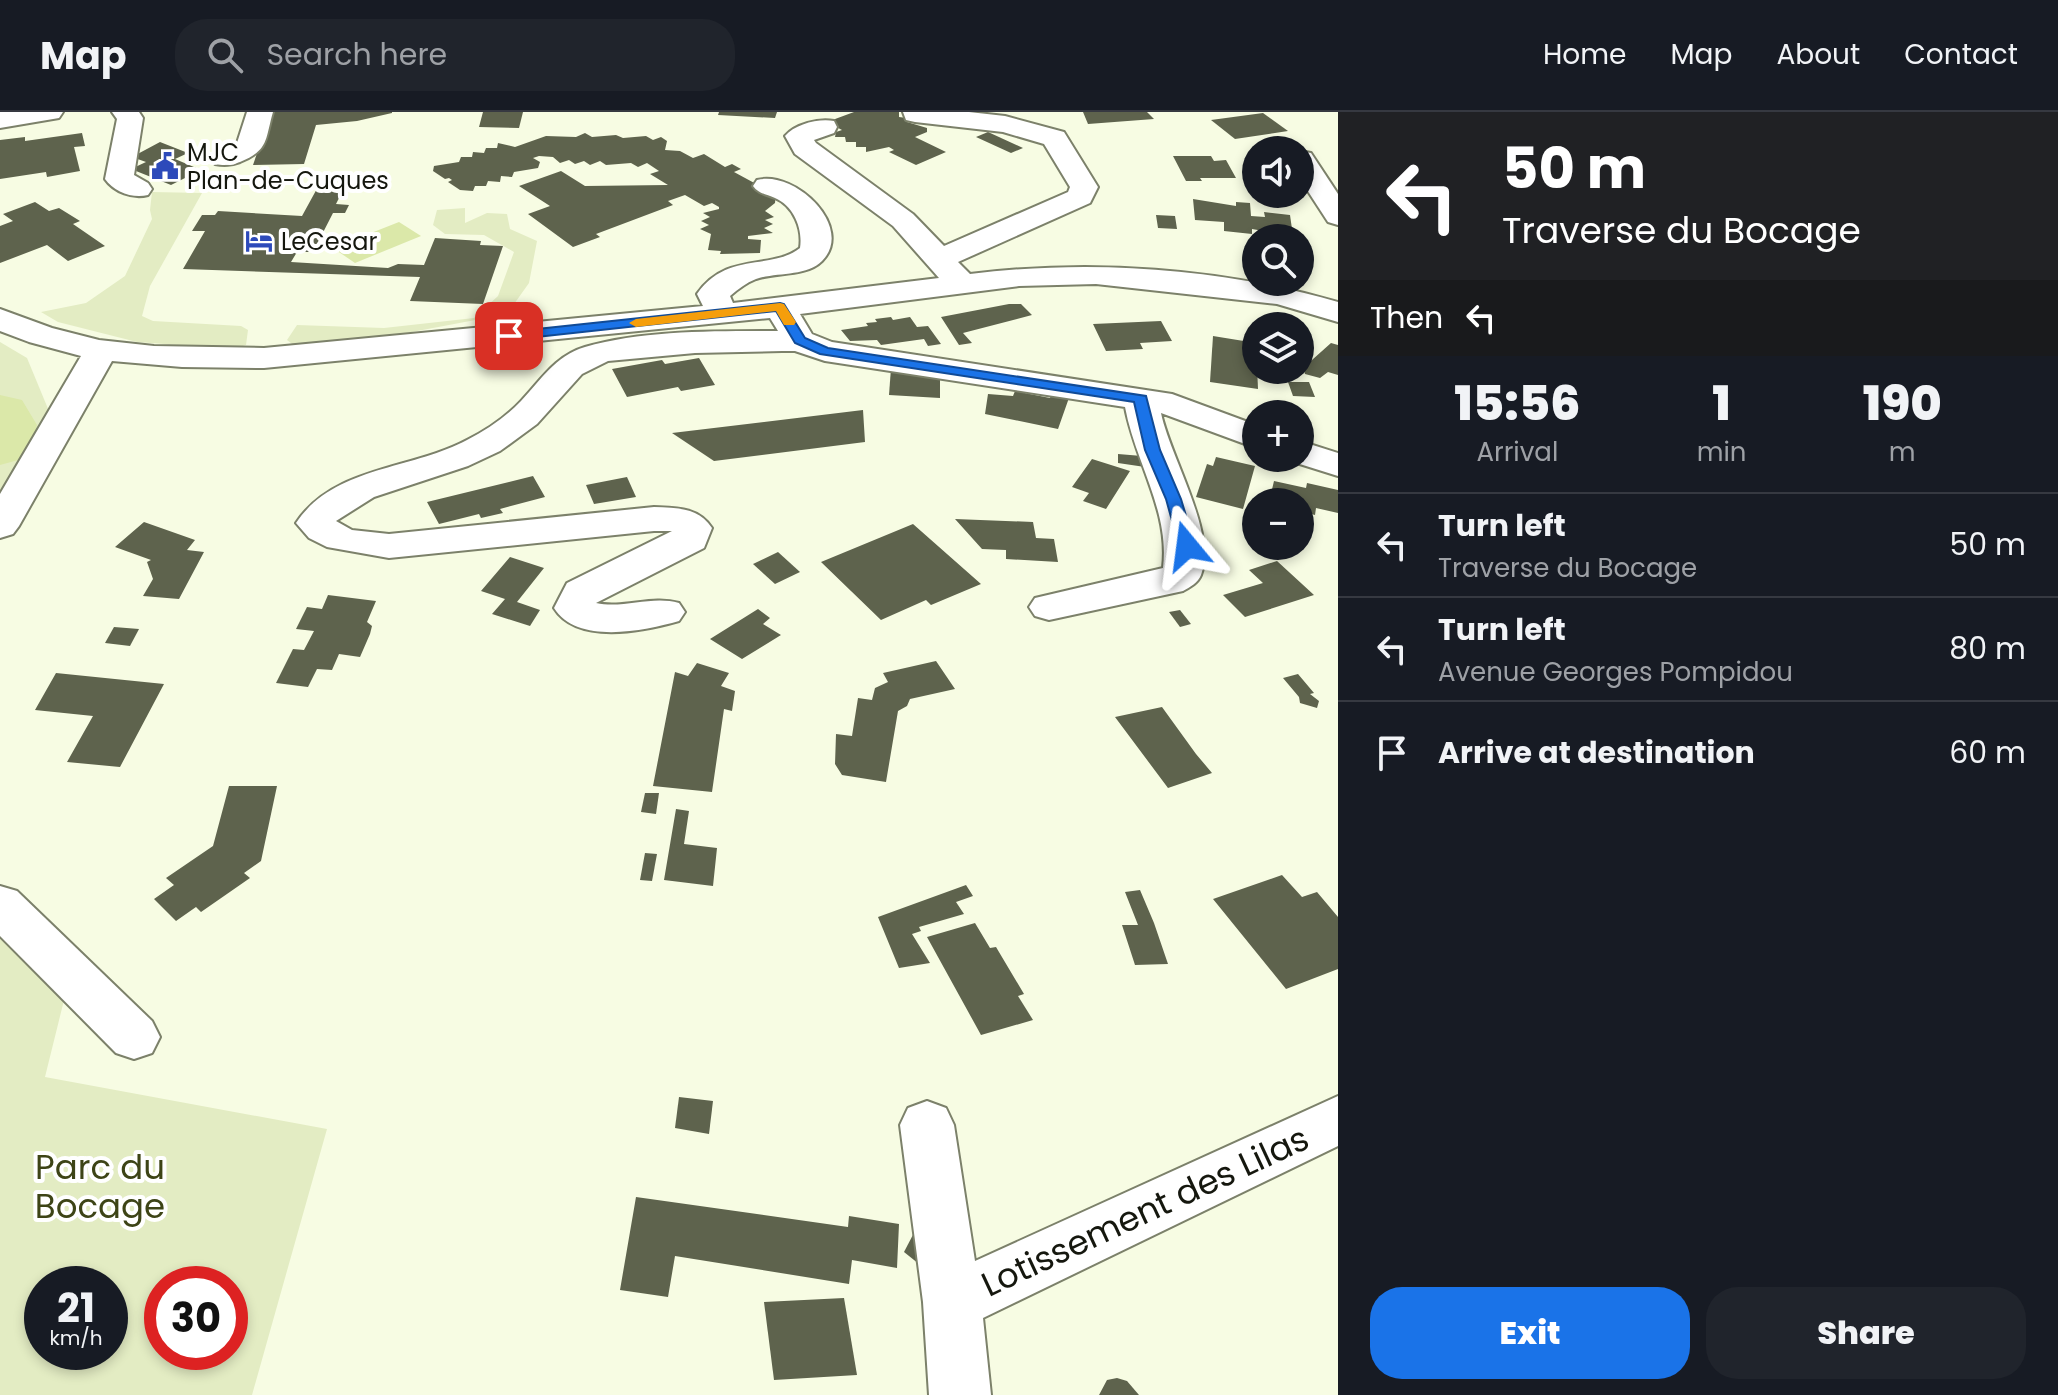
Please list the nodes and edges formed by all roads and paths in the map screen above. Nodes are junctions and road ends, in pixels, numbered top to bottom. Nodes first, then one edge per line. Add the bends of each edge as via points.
1 (50, 112) edge
2 (125, 112) edge
3 (260, 112) edge
4 (1040, 112) edge
5 (915, 114) dead end
6 (0, 120) edge
7 (824, 127) dead end
8 (1054, 138) junction
9 (225, 158) dead end
10 (1314, 179) edge
11 (767, 186) dead end
12 (138, 189) dead end
13 (1338, 216) edge
14 (940, 259) junction
15 (961, 284) junction
16 (780, 307) junction
17 (1338, 312) edge
18 (722, 314) junction
19 (0, 319) edge
20 (800, 341) junction
21 (102, 349) junction
22 (1141, 399) junction
23 (1242, 432) edge
24 (1314, 457) edge
25 (1338, 465) edge
26 (0, 526) edge
27 (1049, 607) dead end
28 (665, 612) dead end
29 (0, 905) edge
30 (134, 1037) dead end
31 (1338, 1120) edge
32 (927, 1125) dead end
33 (952, 1302) junction
34 (960, 1395) edge

1 - 6 street
2 - 12 street via 130,118 119,179
3 - 9 street via 249,148
4 - 8 street
5 - 8 street via 1005,124
7 - 14 street via 799,136 805,148 903,220
8 - 14 street via 1084,187 1080,197
10 - 13 street
11 - 18 street via 802,200 818,238 816,250 801,263 750,271 730,280 713,294
14 - 15 street
15 - 16 street
15 - 17 street via 1096,275 1264,293
16 - 18 street
16 - 20 street
18 - 21 street via 264,358
19 - 21 street via 47,338
20 - 22 street via 861,358
20 - 28 street via 737,340 614,350 587,358 566,370 508,431 475,450 343,497 321,510 315,523 345,542 389,546 681,520 693,528 691,539 581,592 574,608 599,617
21 - 26 street
22 - 23 street via 1172,404
22 - 27 street via 1187,546 1182,574 1169,582
24 - 25 street
29 - 30 street
31 - 33 street, Lotissement des Lilas
32 - 33 street
33 - 34 street

